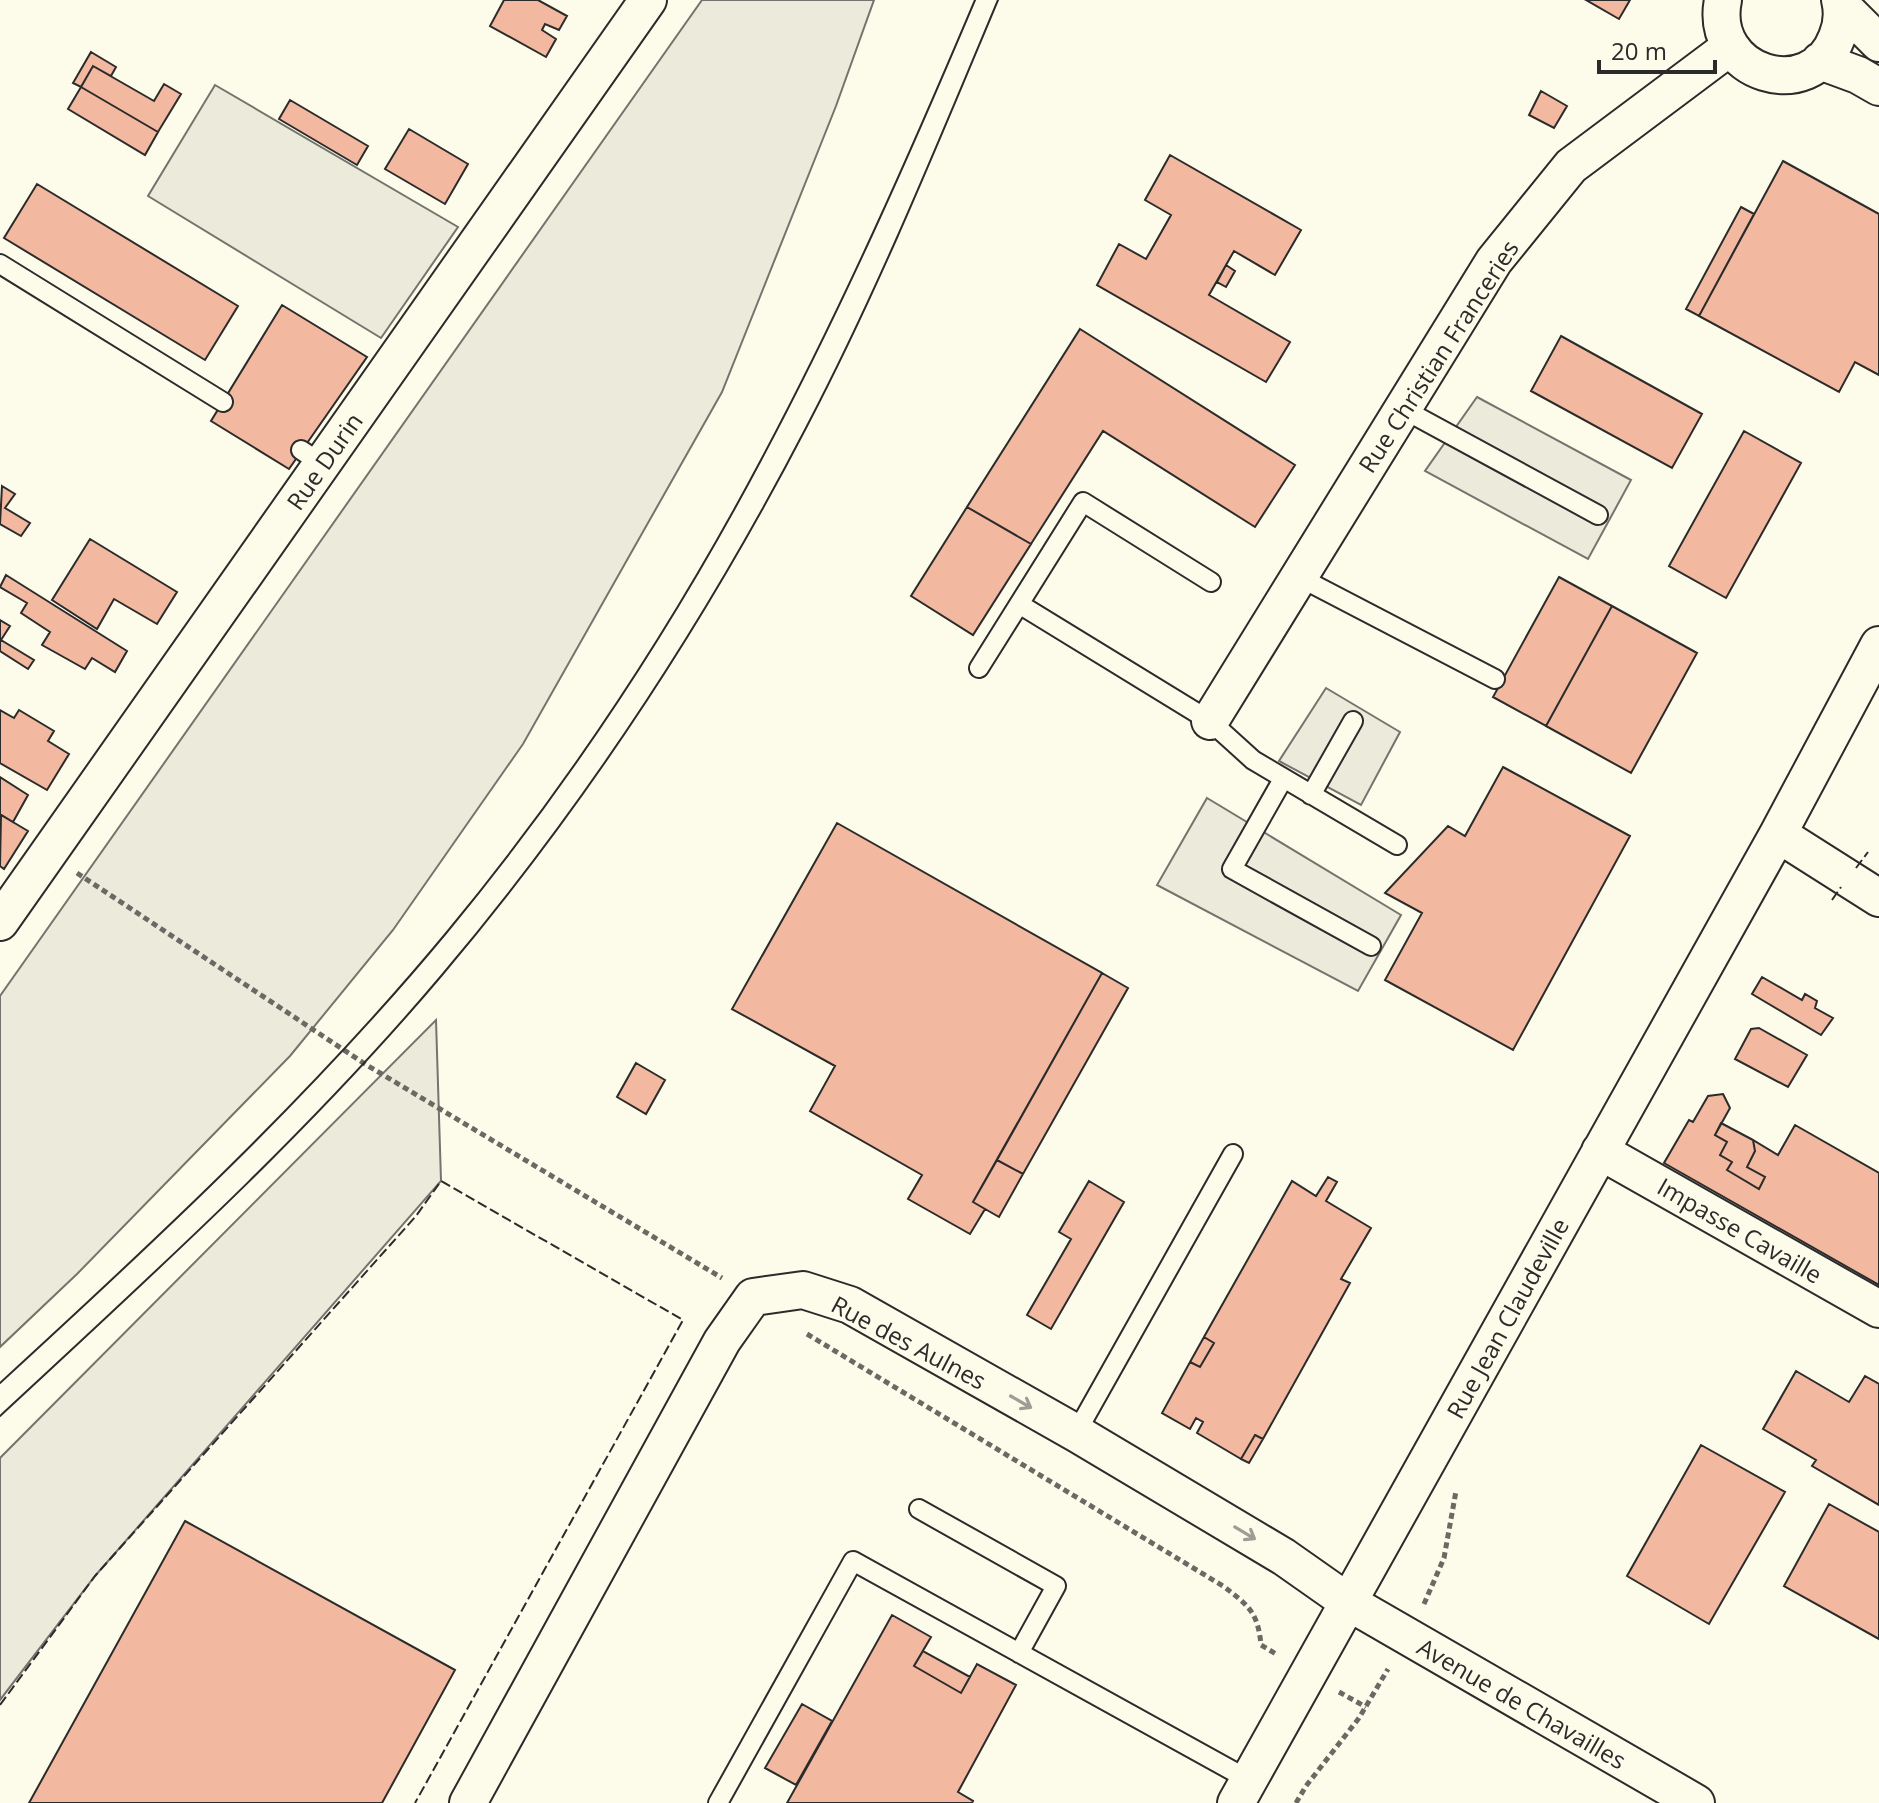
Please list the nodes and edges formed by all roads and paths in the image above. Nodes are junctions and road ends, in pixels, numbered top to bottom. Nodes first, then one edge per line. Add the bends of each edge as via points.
1 (648, 0) edge
2 (1723, 0) edge
3 (1841, 3) edge
4 (1879, 43) edge
5 (1730, 47) junction
6 (1820, 61) junction
7 (1879, 87) edge
8 (0, 264) edge
9 (223, 402) dead end
10 (1403, 409) junction
11 (1598, 515) dead end
12 (1299, 577) junction
13 (1211, 582) dead end
14 (1019, 604) junction
15 (1879, 645) edge
16 (979, 668) dead end
17 (1495, 679) dead end
18 (1210, 721) junction
19 (1353, 721) dead end
20 (1283, 779) junction
21 (1311, 795) junction
22 (1778, 834) junction
23 (1397, 845) dead end
24 (48, 854) junction
25 (1879, 898) edge
26 (0, 922) edge
27 (1371, 946) dead end
28 (1600, 1151) junction
29 (1233, 1154) dead end
30 (753, 1297) junction
31 (1879, 1309) edge
32 (1076, 1433) junction
33 (1459, 1482) dead end
34 (919, 1509) dead end
35 (1348, 1602) junction
36 (1407, 1636) junction
37 (1019, 1653) junction
38 (1308, 1674) junction
39 (1366, 1707) junction
40 (1243, 1791) edge
41 (468, 1803) edge
42 (718, 1803) edge
43 (1296, 1803) edge
44 (1696, 1803) edge

1 - 24 street, Rue Durin via 312,457
2 - 5 street via 1722,30
3 - 4 street
3 - 6 street via 1841,27 1834,46
5 - 6 street via 1741,61 1773,75 1790,75
5 - 10 street, Rue Christian Franceries via 1571,166 1494,261
6 - 7 street
8 - 9 lane
10 - 11 lane
10 - 12 street, Rue Christian Franceries
12 - 17 lane
12 - 18 street, Rue Christian Franceries
13 - 14 lane via 1083,502
14 - 16 lane
14 - 18 lane
15 - 22 street, Rue Jean Claudeville
18 - 20 lane
19 - 21 lane
20 - 21 lane
20 - 27 lane via 1232,869
21 - 23 lane
22 - 25 street
22 - 28 street, Rue Jean Claudeville
24 - 26 street, Rue Durin
24 - 30 path via 365,1064
28 - 31 street, Impasse Cavaille
28 - 35 street, Rue Jean Claudeville
29 - 32 lane
30 -> 32 street, Rue des Aulnes via 803,1290 850,1305
30 - 38 path via 1223,1586 1252,1608 1261,1645
30 - 41 street via 722,1341
32 -> 35 street, Rue des Aulnes via 1284,1557
33 - 36 path via 1444,1558
34 - 37 lane via 1056,1586
35 - 36 street, Avenue de Chavailles
35 - 38 street, Rue Jean Claudeville
36 - 39 path
36 - 44 street, Avenue de Chavailles
37 - 40 lane
37 - 42 lane via 853,1561
38 - 39 path
38 - 40 street, Rue Jean Claudeville
39 - 43 path

